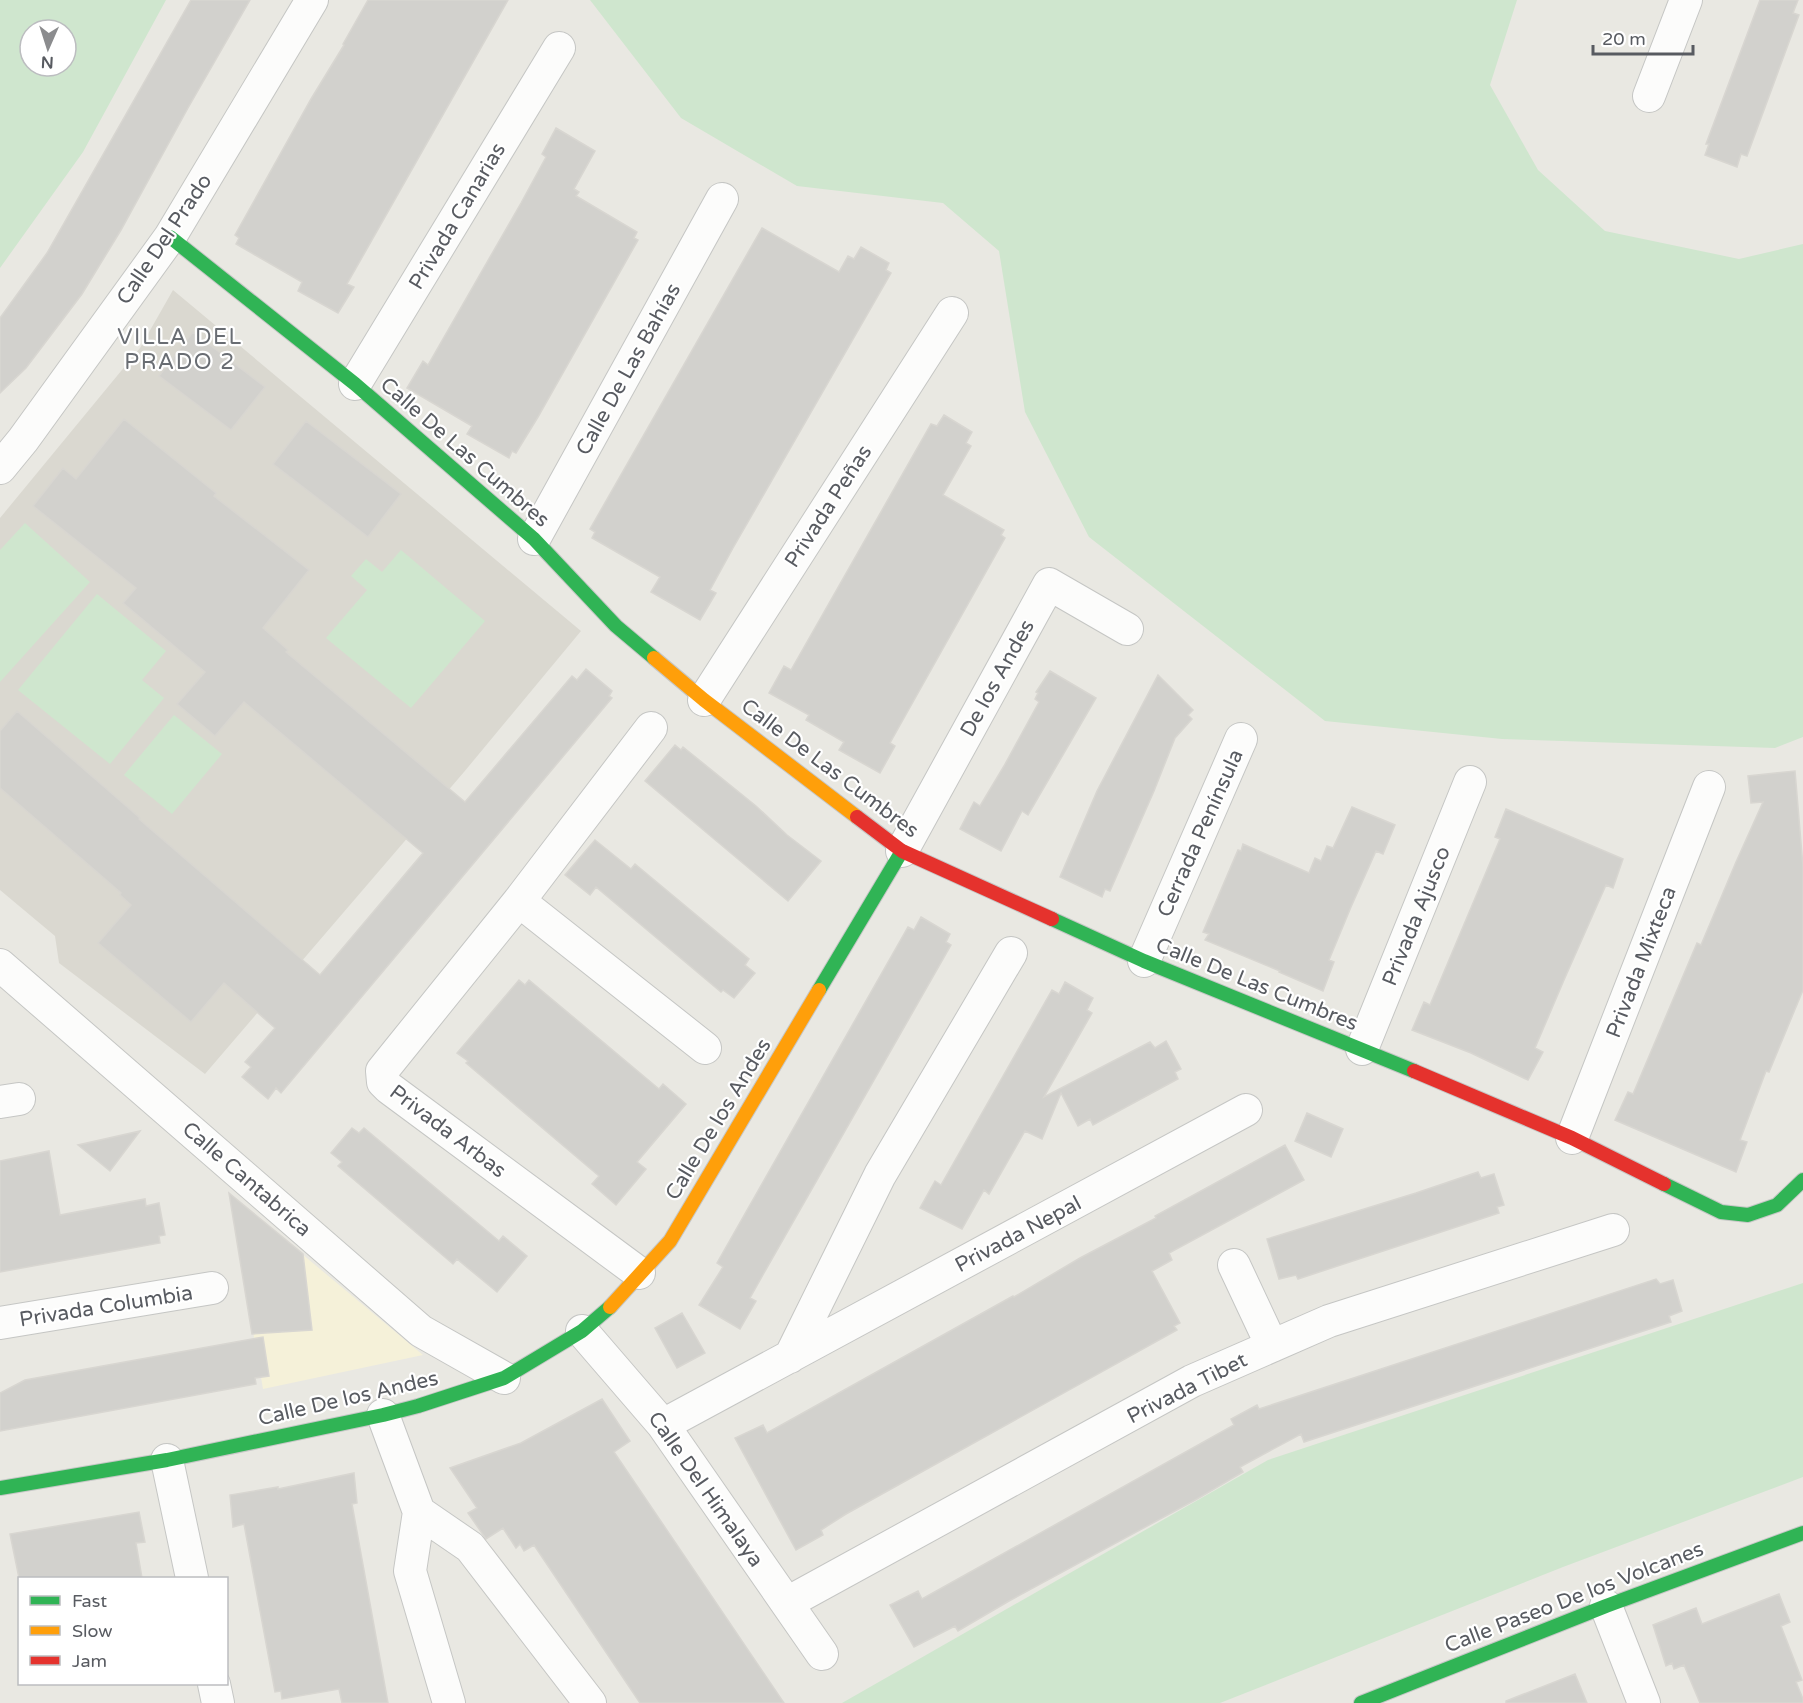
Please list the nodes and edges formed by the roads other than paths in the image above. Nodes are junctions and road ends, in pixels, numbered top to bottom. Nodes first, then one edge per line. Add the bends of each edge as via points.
1 (312, 0) edge
2 (1686, 0) edge
3 (559, 48) dead end
4 (1649, 96) dead end
5 (722, 199) dead end
6 (170, 237) junction
7 (952, 313) dead end
8 (355, 384) junction
9 (0, 468) edge
10 (534, 539) junction
11 (1126, 629) dead end
12 (704, 700) junction
13 (651, 728) dead end
14 (1241, 739) dead end
15 (1470, 782) dead end
16 (1709, 787) dead end
17 (902, 851) junction
18 (519, 901) junction
19 (1011, 953) dead end
20 (1144, 961) junction
21 (0, 965) edge
22 (705, 1048) dead end
23 (1362, 1049) junction
24 (1246, 1110) dead end
25 (1572, 1138) junction
26 (1803, 1180) edge
27 (1613, 1230) dead end
28 (1234, 1265) dead end
29 (639, 1273) junction
30 (212, 1288) dead end
31 (0, 1323) edge
32 (582, 1331) junction
33 (1272, 1347) junction
34 (789, 1357) junction
35 (504, 1378) junction
36 (383, 1415) junction
37 (663, 1425) junction
38 (167, 1460) junction
39 (0, 1488) edge
40 (419, 1512) junction
41 (1803, 1533) edge
42 (192, 1577) edge
43 (787, 1603) junction
44 (1606, 1606) junction
45 (822, 1654) dead end
46 (214, 1685) edge
47 (1398, 1696) edge
48 (218, 1703) edge
49 (449, 1703) edge
50 (590, 1703) edge
51 (1361, 1703) edge
52 (1644, 1703) edge

1 - 6 street, Calle Del Prado
2 - 4 street
3 - 8 street, Privada Canarias
5 - 10 street, Calle De Las Bahías
6 - 8 street, Calle De Las Cumbres
6 - 9 street, Calle Del Prado
7 - 12 street, Privada Peñas
8 - 10 street, Calle De Las Cumbres
10 - 12 street, Calle De Las Cumbres via 616,626
11 - 17 street, De los Andes via 1049,584
12 - 17 street, Calle De Las Cumbres
13 - 18 street, Privada Arbas
14 - 20 street, Cerrada Península
15 - 23 street, Privada Ajusco
16 - 25 street, Privada Mixteca
17 - 20 street, Calle De Las Cumbres
17 - 29 street, Calle De los Andes via 670,1241
18 - 22 street
18 - 29 street, Privada Arbas via 382,1071 383,1082
19 - 34 street via 880,1175
20 - 23 street, Calle De Las Cumbres
21 - 35 street, Calle Cantabrica via 421,1331
23 - 25 street, Calle De Las Cumbres
24 - 34 street, Privada Nepal
25 - 26 street, Calle De Las Cumbres via 1721,1212 1748,1215 1777,1205
27 - 33 street, Privada Tibet via 1329,1321
28 - 33 street
29 - 32 street, Calle De los Andes via 614,1303
30 - 31 street, Privada Columbia
32 - 35 street, Calle De los Andes
32 - 37 street, Calle Del Himalaya
33 - 43 street, Privada Tibet via 1192,1381
34 - 37 street, Privada Nepal
35 - 36 street, Calle De los Andes
36 - 38 street, Calle De los Andes
36 - 40 street
37 - 43 street, Calle Del Himalaya
38 - 39 street, Calle De los Andes
38 - 42 street
40 - 49 street via 410,1571
40 - 50 street via 470,1547
41 - 44 street, Calle Paseo De los Volcanes
43 - 45 street, Calle Del Himalaya
44 - 47 street, Calle Paseo De los Volcanes
44 - 52 street
46 - 48 street
47 - 51 street, Calle Paseo De los Volcanes

